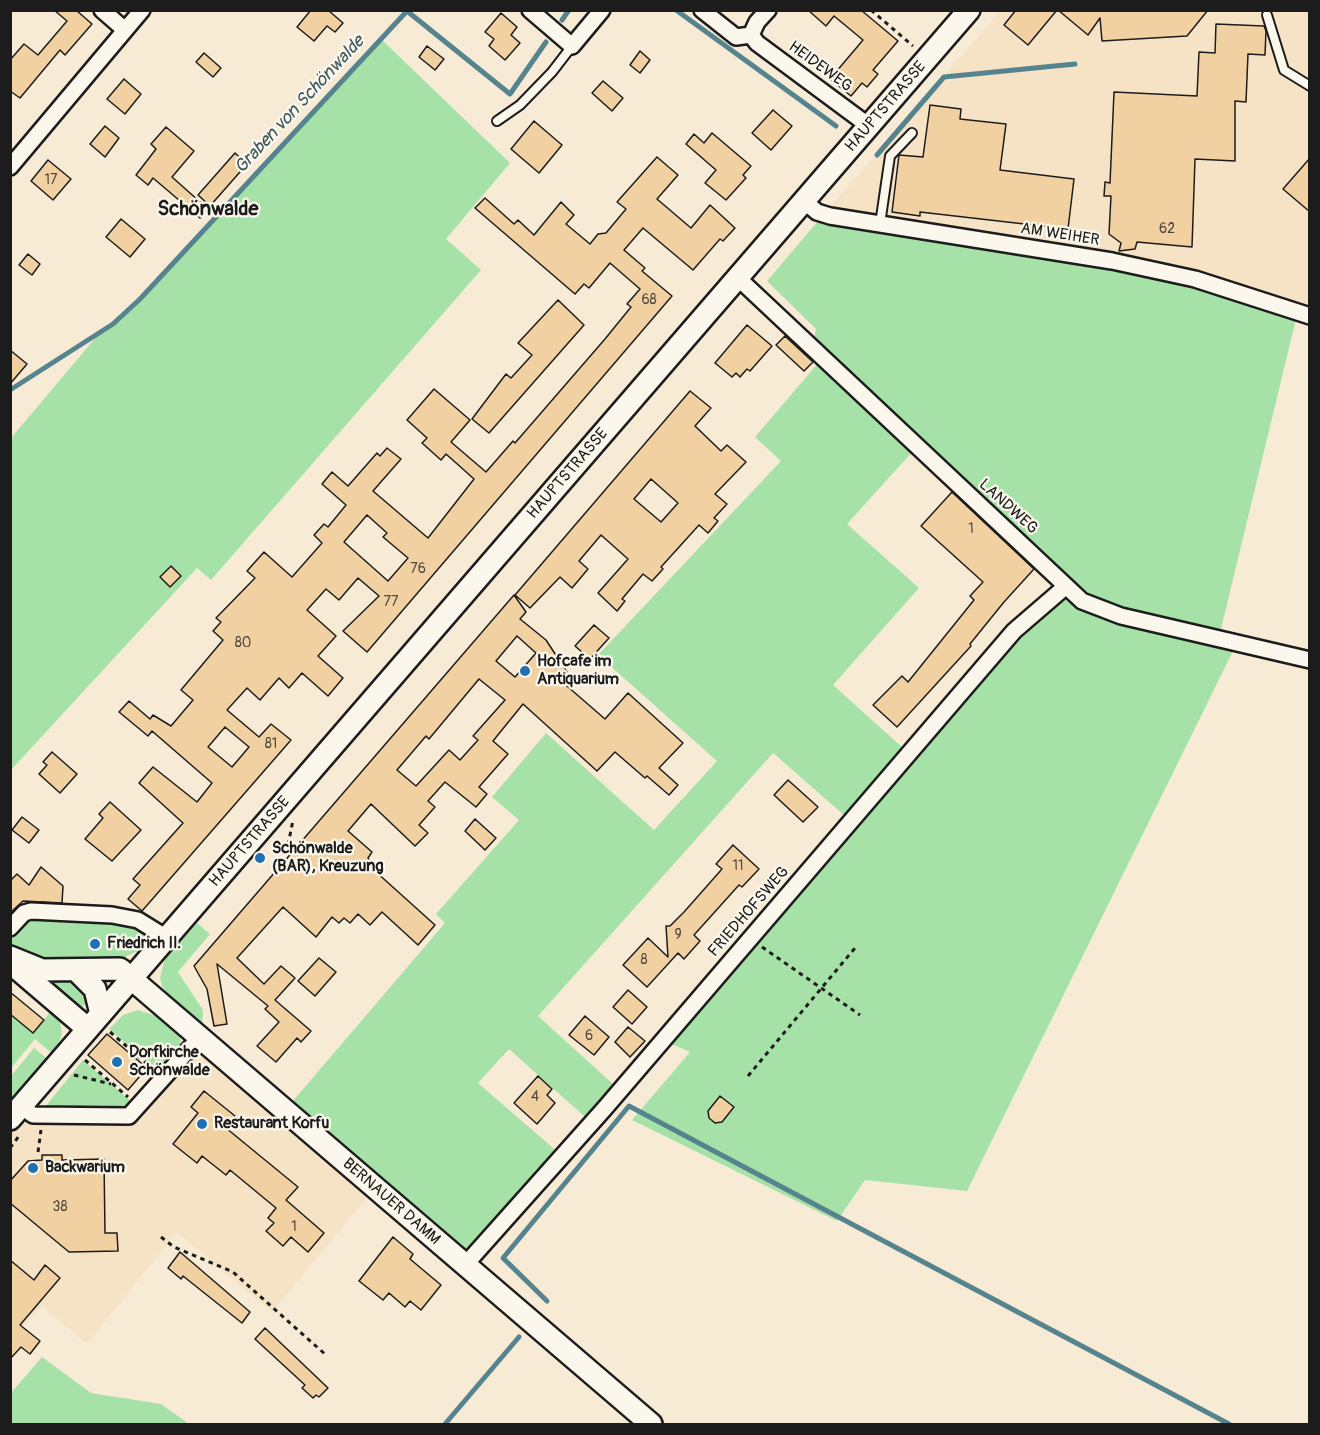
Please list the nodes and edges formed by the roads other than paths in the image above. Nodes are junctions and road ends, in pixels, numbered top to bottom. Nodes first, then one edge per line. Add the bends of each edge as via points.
1 (102, 10) edge
2 (142, 10) edge
3 (530, 10) edge
4 (602, 10) edge
5 (702, 10) edge
6 (768, 10) edge
7 (969, 10) edge
8 (1267, 15) dead end
9 (125, 30) junction
10 (751, 35) junction
11 (572, 46) junction
12 (1310, 86) edge
13 (497, 121) dead end
14 (869, 126) junction
15 (912, 133) dead end
16 (10, 167) edge
17 (804, 201) junction
18 (880, 224) junction
19 (738, 278) junction
20 (1310, 316) edge
21 (1065, 587) junction
22 (1310, 660) edge
23 (10, 928) edge
24 (166, 938) junction
25 (10, 957) edge
26 (10, 963) edge
27 (76, 970) junction
28 (132, 978) junction
29 (98, 1024) junction
30 (200, 1037) junction
31 (16, 1113) edge
32 (465, 1265) junction
33 (651, 1425) edge

1 - 9 street
2 - 9 street
3 - 11 street
4 - 11 street
5 - 10 street, HEIDEWEG via 736,37
6 - 10 street
7 - 14 main road, HAUPTSTRASSE
8 - 12 lane via 1284,70
9 - 16 street
10 - 14 street, HEIDEWEG
11 - 13 lane via 520,105
14 - 17 main road, HAUPTSTRASSE
15 - 18 lane via 890,156
17 - 18 street, AM WEIHER via 817,212
17 - 19 main road, HAUPTSTRASSE
18 - 20 street, AM WEIHER via 1112,261 1196,279
19 - 21 street, LANDWEG via 1007,533 1052,570
19 - 24 main road, HAUPTSTRASSE
21 - 22 street, LANDWEG via 1082,601 1121,616
21 - 32 street, FRIEDHOFSWEG via 1014,631
23 - 24 street via 31,911 102,914 138,920
24 - 28 main road, HAUPTSTRASSE
25 - 27 main road via 42,970
26 - 29 main road
27 - 28 main road via 120,969
27 - 29 main road via 95,989
28 - 29 main road, HAUPTSTRASSE
28 - 30 main road, BERNAUER DAMM
29 - 31 main road, HAUPTSTRASSE
30 - 31 street, HAUPTSTRASSE via 129,1116
30 - 32 main road, BERNAUER DAMM
32 - 33 main road, BERNAUER DAMM

